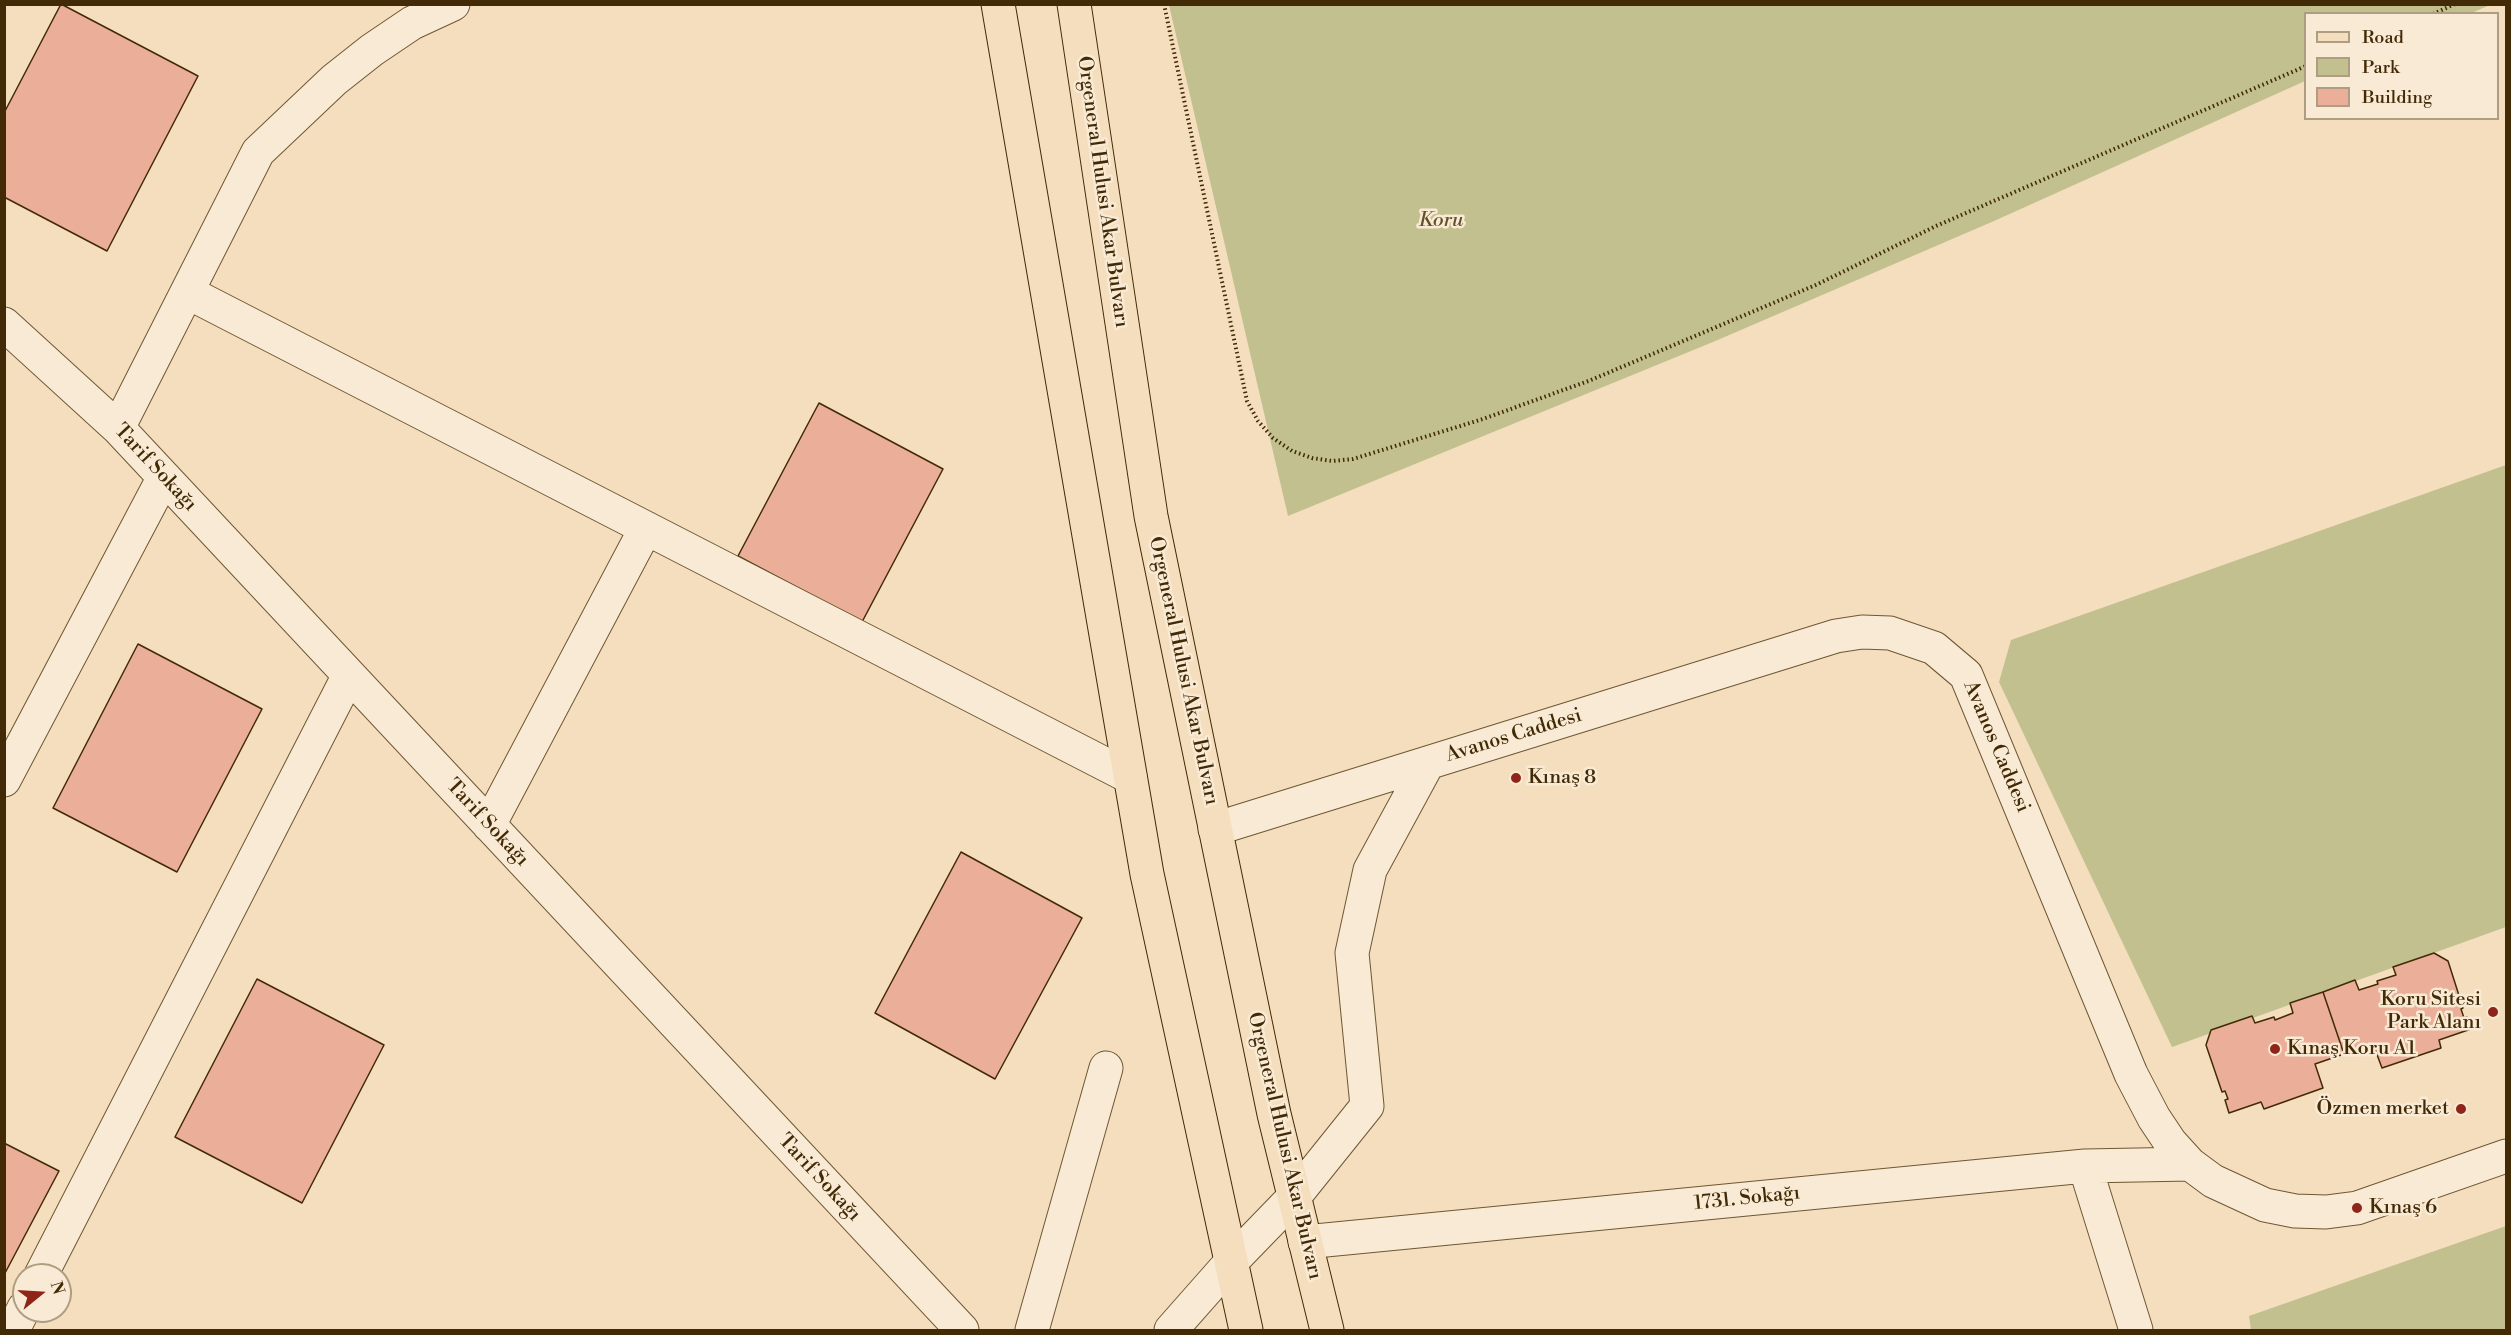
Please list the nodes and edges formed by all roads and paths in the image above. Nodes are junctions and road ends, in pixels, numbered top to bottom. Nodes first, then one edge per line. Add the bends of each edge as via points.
1 (453, 4) edge
2 (998, 4) edge
3 (1074, 4) edge
4 (1164, 4) edge
5 (2455, 4) edge
6 (2437, 12) edge
7 (2304, 67) edge
8 (187, 292) junction
9 (4, 324) edge
10 (118, 428) junction
11 (164, 477) junction
12 (646, 528) junction
13 (349, 675) junction
14 (1428, 763) junction
15 (1130, 777) junction
16 (4, 780) edge
17 (489, 825) junction
18 (1215, 829) junction
19 (1106, 1068) dead end
20 (2506, 1156) edge
21 (2190, 1164) junction
22 (2085, 1166) junction
23 (1294, 1197) junction
24 (1305, 1242) junction
25 (1231, 1262) junction
26 (47, 1263) edge
27 (962, 1330) edge
28 (1032, 1330) edge
29 (1172, 1330) edge
30 (1246, 1330) edge
31 (1327, 1330) edge
32 (2136, 1330) edge

1 - 8 street via 412,23 372,50 318,93 258,152
2 - 15 main road
3 - 18 main road, Orgeneral Hulusi Akar Bulvarı via 1151,516
4 - 7 path via 1247,401 1273,438 1292,451 1332,461 1353,459 1483,419 1602,375 1808,288 1936,226
5 - 6 path
8 - 10 street
8 - 12 street
9 - 10 street, Tarif Sokağı
10 - 11 street, Tarif Sokağı
11 - 13 street, Tarif Sokağı
11 - 16 street
12 - 15 street
12 - 17 street
13 - 17 street, Tarif Sokağı
13 - 26 street
14 - 18 street, Avanos Caddesi
14 - 21 street, Avanos Caddesi via 1836,636 1890,633 1934,648 1966,675 2131,1074 2154,1118
14 - 23 street via 1371,870 1352,953 1367,1106
15 - 25 main road via 1147,874
17 - 27 street, Tarif Sokağı
18 - 23 main road, Orgeneral Hulusi Akar Bulvarı
19 - 28 street
20 - 21 street, Avanos Caddesi via 2357,1208 2326,1212 2265,1206 2213,1181
21 - 22 street, 1731. Sokağı
22 - 24 street, 1731. Sokağı
22 - 32 street
23 - 24 main road, Orgeneral Hulusi Akar Bulvarı
23 - 25 street
24 - 31 main road, Orgeneral Hulusi Akar Bulvarı
25 - 29 street
25 - 30 main road

